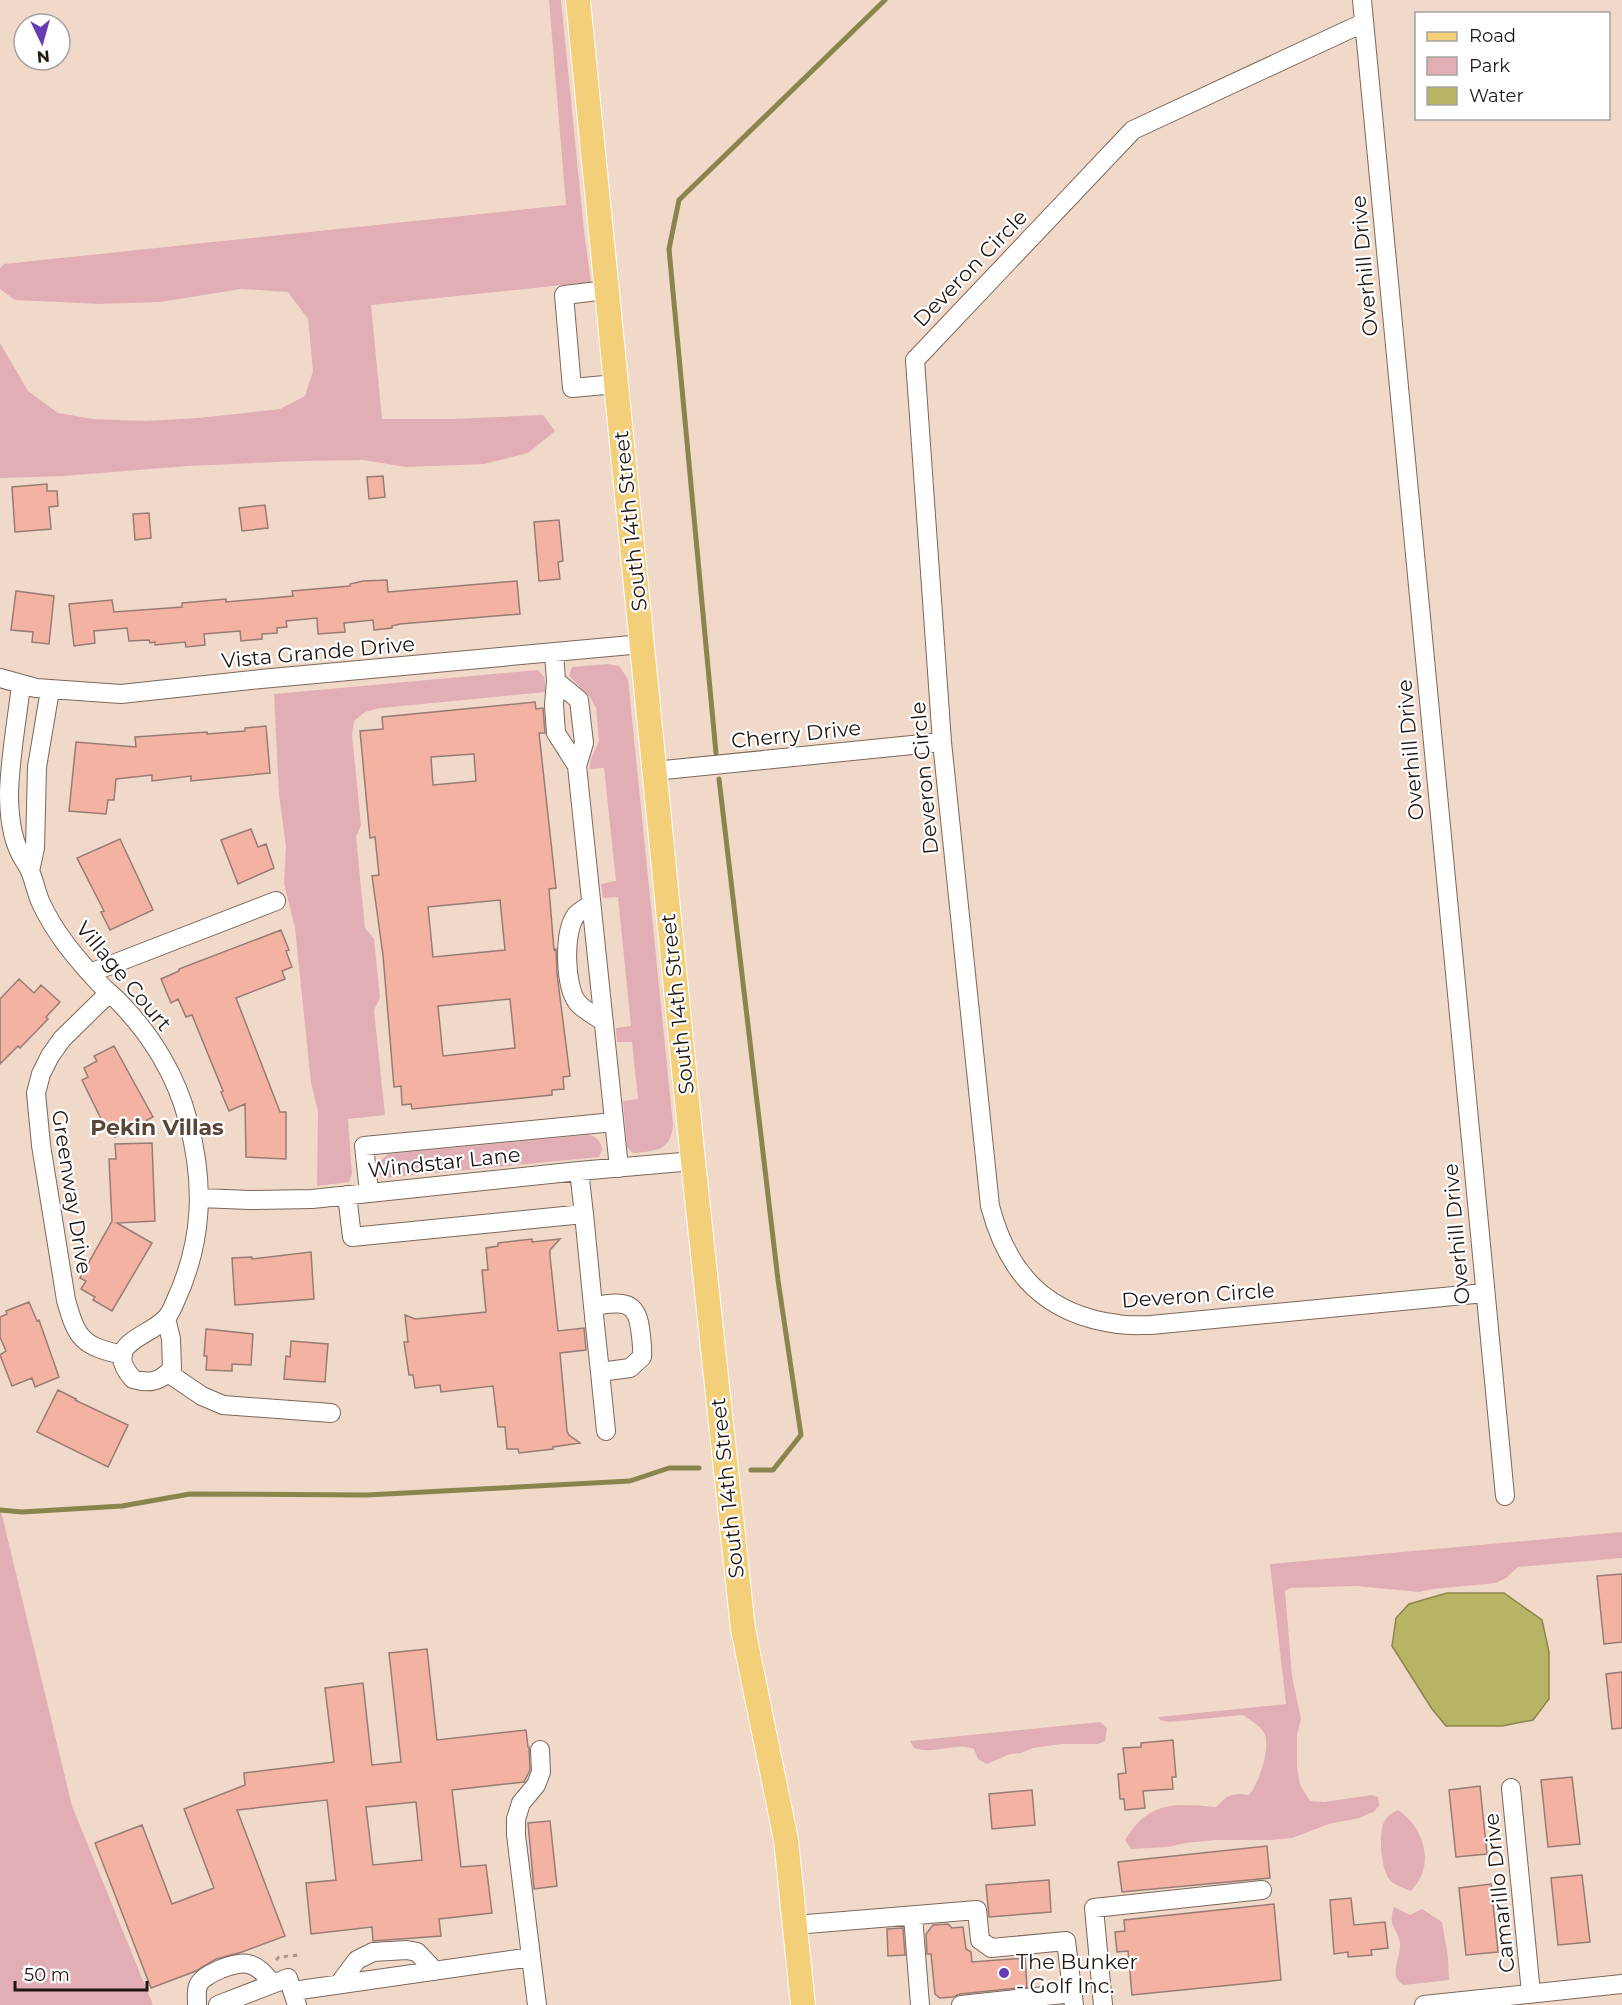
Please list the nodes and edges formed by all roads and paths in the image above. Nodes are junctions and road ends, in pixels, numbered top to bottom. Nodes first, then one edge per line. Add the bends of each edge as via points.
1 (578, 0) edge
2 (1362, 0) edge
3 (1363, 23) junction
4 (607, 290) junction
5 (616, 384) junction
6 (642, 644) junction
7 (554, 652) junction
8 (0, 678) edge
9 (556, 681) junction
10 (21, 685) junction
11 (50, 690) junction
12 (942, 742) junction
13 (577, 766) junction
14 (654, 771) junction
15 (30, 872) junction
16 (276, 901) dead end
17 (591, 904) junction
18 (90, 973) junction
19 (109, 993) junction
20 (604, 1022) junction
21 (614, 1122) junction
22 (693, 1161) junction
23 (619, 1168) junction
24 (579, 1171) junction
25 (369, 1192) junction
26 (347, 1195) junction
27 (200, 1198) junction
28 (584, 1214) junction
29 (1485, 1293) junction
30 (593, 1306) junction
31 (166, 1318) junction
32 (123, 1355) junction
33 (600, 1372) junction
34 (168, 1373) junction
35 (332, 1413) dead end
36 (606, 1431) dead end
37 (1505, 1496) dead end
38 (540, 1750) dead end
39 (1511, 1788) dead end
40 (1262, 1890) dead end
41 (914, 1916) junction
42 (795, 1925) junction
43 (300, 1955) dead end
44 (531, 1957) junction
45 (274, 1961) dead end
46 (435, 1971) junction
47 (273, 1984) junction
48 (339, 1984) junction
49 (1622, 1984) edge
50 (1531, 1993) junction
51 (295, 1998) edge
52 (1073, 1999) edge
53 (197, 2005) edge
54 (218, 2005) edge
55 (537, 2005) edge
56 (803, 2005) edge
57 (920, 2005) edge
58 (961, 2005) edge
59 (1103, 2005) edge
60 (1424, 2005) edge

1 - 4 main road, South 14th Street
2 - 3 street, Overhill Drive
3 - 12 street, Deveron Circle via 1133,130 915,360
3 - 29 street, Overhill Drive
4 - 5 main road, South 14th Street
4 - 5 street via 564,295 572,388
5 - 6 main road, South 14th Street
6 - 7 street, Vista Grande Drive
6 - 14 main road, South 14th Street
7 - 9 street
7 - 11 street, Vista Grande Drive via 121,694
8 - 10 street, Vista Grande Drive
9 - 13 street via 556,734
9 - 13 street via 579,700 584,743
10 - 11 street, Vista Grande Drive
10 - 15 street, Village Court via 9,794 12,828
11 - 15 street via 37,767 35,848
12 - 14 street, Cherry Drive
12 - 29 street, Deveron Circle via 990,1206 998,1233 1023,1277 1047,1299 1078,1315 1118,1324 1151,1325
13 - 17 street
14 - 22 main road, South 14th Street
15 - 18 street, Village Court via 52,924
16 - 18 street
17 - 20 street
17 - 20 street via 576,915 569,930 571,989 578,1004
18 - 19 street, Village Court
19 - 27 street, Village Court via 154,1043 182,1100 196,1157
19 - 32 street, Greenway Drive via 50,1056 36,1093 41,1145 72,1323 83,1341
20 - 21 street
21 - 23 street
21 - 25 street via 364,1146
22 - 23 street, Windstar Lane
22 - 42 main road, South 14th Street via 743,1629 786,1840
23 - 24 street, Windstar Lane
24 - 25 street, Windstar Lane
24 - 28 street
25 - 26 street, Windstar Lane
26 - 27 street, Windstar Lane via 284,1201
26 - 28 street via 352,1237
27 - 31 street, Village Court via 192,1257
28 - 30 street
29 - 37 street, Overhill Drive
30 - 33 street
30 - 33 street via 617,1303 634,1309 639,1316 643,1350 642,1357 630,1368
31 - 32 street via 130,1342
31 - 34 street via 173,1355
32 - 34 street via 122,1362 133,1379 155,1381
33 - 36 street
34 - 35 street via 202,1396 224,1405
38 - 44 street via 541,1772 521,1803 516,1819
39 - 50 street, Camarillo Drive
40 - 59 street via 1094,1908
41 - 42 street
41 - 52 street via 977,1910 980,1940 991,1947 1066,1941
41 - 57 street
42 - 56 main road, South 14th Street
43 - 45 path
44 - 46 street
44 - 55 street
46 - 48 street
46 - 48 street via 417,1952 373,1952 357,1960
47 - 51 street via 288,1978
47 - 53 street via 255,1966 238,1964 202,1978
47 - 54 street
48 - 51 street
49 - 50 street
50 - 60 street
52 - 58 street

